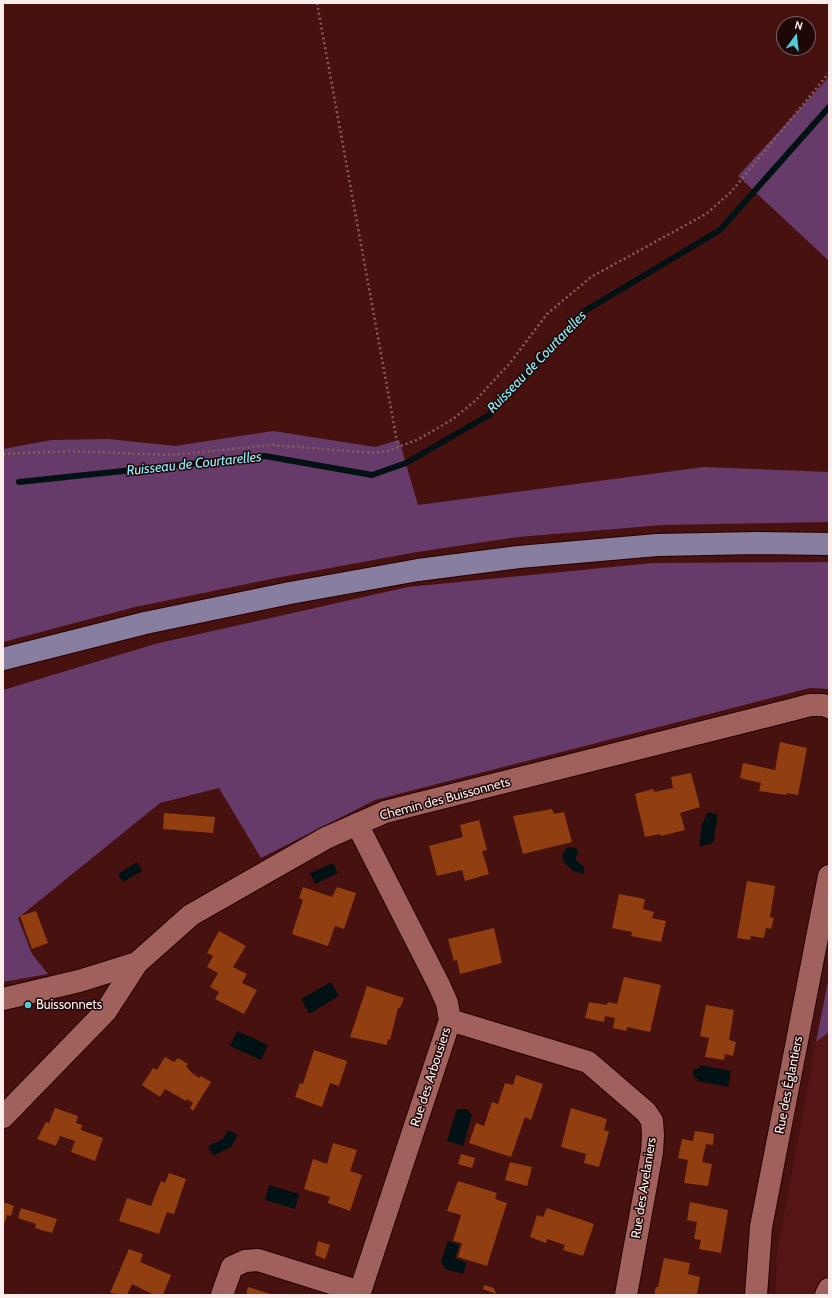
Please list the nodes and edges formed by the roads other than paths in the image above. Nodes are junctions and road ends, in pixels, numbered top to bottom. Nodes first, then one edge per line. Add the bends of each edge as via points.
1 (829, 544) edge
2 (3, 659) edge
3 (829, 707) edge
4 (357, 824) junction
5 (829, 876) edge
6 (137, 964) junction
7 (3, 999) edge
8 (450, 1020) junction
9 (3, 1117) edge
10 (829, 1289) edge
11 (359, 1294) edge
12 (222, 1295) edge
13 (626, 1295) edge
14 (756, 1295) edge
15 (826, 1295) edge

1 - 2 main road via 657,545 519,557 418,570 290,592 152,622
3 - 4 street, Chemin des Buissonnets via 810,706 791,710 385,812
4 - 6 street, Chemin des Buissonnets via 326,838 192,915
4 - 8 street, Rue des Arbousiers via 439,985 447,1003
5 - 14 street, Rue des Églantiers via 761,1227
6 - 7 street, Chemin des Buissonnets
6 - 9 street via 106,1011
8 - 11 street, Rue des Arbousiers
8 - 13 street, Rue des Avelaniers via 588,1062 646,1112 652,1121 652,1152
10 - 15 street
11 - 12 street via 258,1260 232,1267

